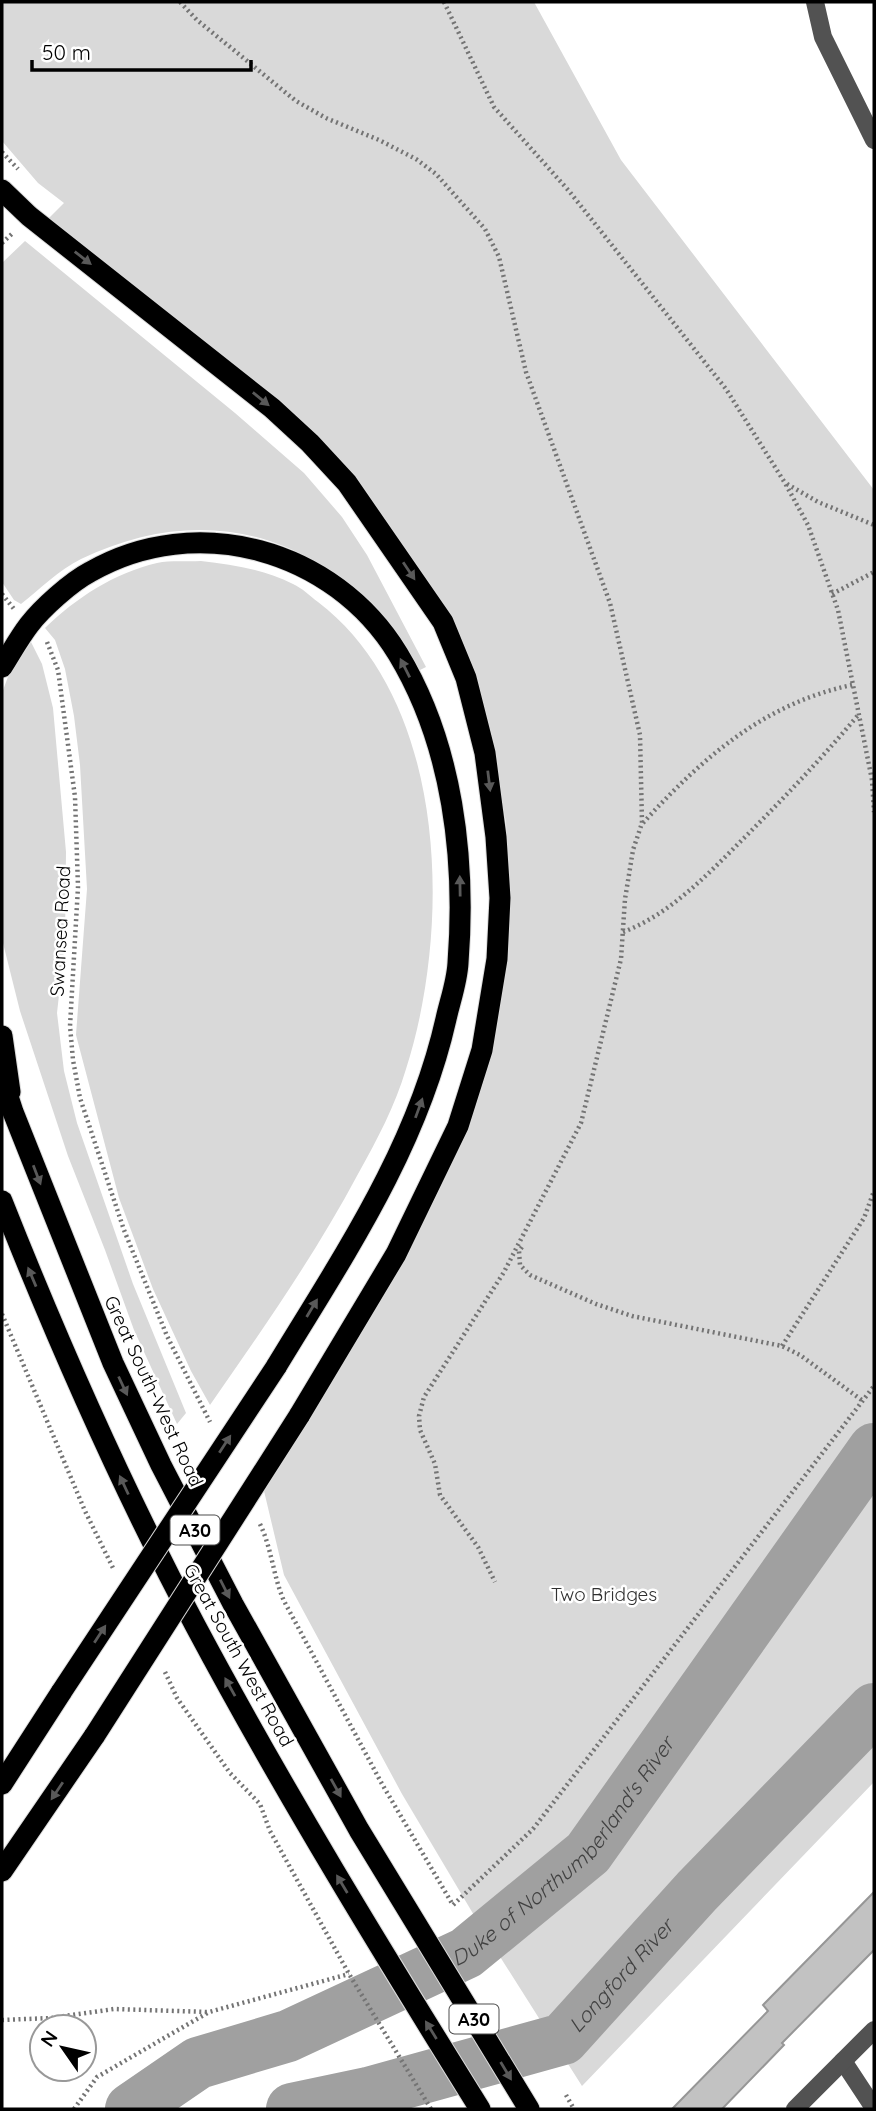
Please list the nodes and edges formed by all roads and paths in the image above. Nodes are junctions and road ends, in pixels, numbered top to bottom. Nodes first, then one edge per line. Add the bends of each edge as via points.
1 (444, 2) edge
2 (815, 2) edge
3 (874, 140) edge
4 (2, 190) edge
5 (785, 483) junction
6 (874, 525) edge
7 (874, 572) edge
8 (832, 594) junction
9 (41, 634) dead end
10 (2, 667) edge
11 (852, 685) junction
12 (859, 714) junction
13 (874, 812) edge
14 (642, 823) dead end
15 (623, 932) dead end
16 (2, 1036) edge
17 (2, 1078) edge
18 (13, 1112) junction
19 (874, 1191) edge
20 (2, 1201) edge
21 (124, 1230) dead end
22 (522, 1247) dead end
23 (2, 1314) edge
24 (782, 1346) junction
25 (874, 1386) edge
26 (863, 1401) junction
27 (116, 1573) dead end
28 (161, 1663) dead end
29 (371, 1763) dead end
30 (2, 1784) edge
31 (17, 1850) junction
32 (2, 1871) edge
33 (2, 1879) edge
34 (349, 1974) junction
35 (209, 2012) junction
36 (2, 2020) edge
37 (874, 2030) edge
38 (843, 2062) junction
39 (566, 2095) dead end
40 (874, 2108) edge
41 (74, 2109) edge
42 (431, 2109) edge
43 (480, 2109) edge
44 (529, 2109) edge
45 (574, 2109) edge
46 (795, 2109) edge

1 - 5 path via 494,107 569,191 726,389
2 - 3 street via 823,37
4 -> 31 highway, bridge via 272,408 347,483 443,622 466,678 485,753 500,898 497,959 482,1050 458,1126 396,1254 299,1416
5 - 6 path
5 - 8 path via 808,525
7 - 8 path
8 - 11 path
9 - 21 path, Swansea Road via 58,670 75,797 78,887 70,1026 73,1060 80,1098
30 -> 10 highway, bridge via 276,1367 369,1214 405,1144 439,1054 458,967 461,884 443,762 425,709 397,653 371,618 344,592 313,572 249,546 215,542 150,546 90,572 59,596 30,624
11 - 12 path
11 - 14 path via 821,691 777,710 732,738
12 - 13 path
12 - 15 path via 710,872 646,924
16 - 18 highway
17 - 18 highway, Great South-West Road / A30
18 -> 44 highway, Great South-West Road / A30 via 113,1363 161,1465 359,1830
19 - 24 path via 864,1218
43 -> 20 highway, Great South West Road / A30 via 307,1826 201,1636 77,1381
22 - 24 path via 520,1265 530,1275 596,1304 632,1316
23 - 27 path
24 - 26 path
25 - 26 path
26 - 29 path via 533,1829 453,1905
28 - 34 path via 177,1698 222,1762 260,1804
31 - 32 highway
31 - 33 street
34 - 35 path
34 - 42 path
35 - 36 path via 114,2009
35 - 41 path via 97,2077
37 - 38 street
38 - 40 street
38 - 46 street
39 - 45 path

